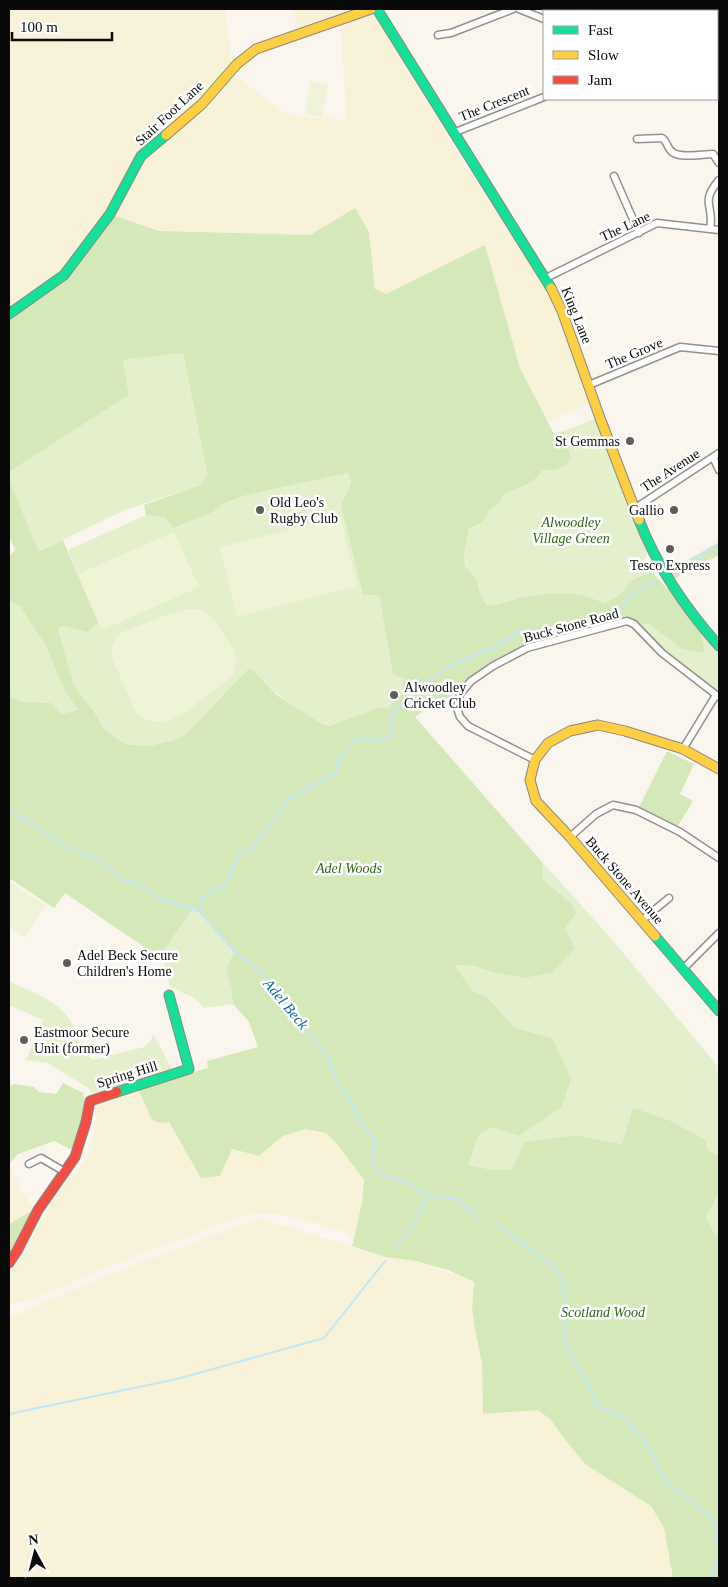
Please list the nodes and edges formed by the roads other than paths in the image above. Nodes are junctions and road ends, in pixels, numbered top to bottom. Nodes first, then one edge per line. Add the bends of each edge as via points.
1 (371, 9) edge
2 (376, 9) edge
3 (513, 9) edge
4 (519, 9) edge
5 (543, 18) edge
6 (438, 35) dead end
7 (543, 97) edge
8 (453, 133) junction
9 (637, 139) dead end
10 (719, 163) edge
11 (614, 176) dead end
12 (719, 180) edge
13 (710, 229) junction
14 (719, 230) edge
15 (639, 233) junction
16 (546, 278) junction
17 (9, 314) edge
18 (719, 351) edge
19 (589, 385) junction
20 (716, 455) edge
21 (719, 470) edge
22 (634, 509) junction
23 (717, 639) edge
24 (718, 696) edge
25 (683, 749) junction
26 (535, 760) junction
27 (719, 770) edge
28 (570, 837) junction
29 (719, 858) edge
30 (669, 898) dead end
31 (641, 921) junction
32 (719, 933) edge
33 (684, 968) junction
34 (169, 995) dead end
35 (719, 1011) edge
36 (29, 1164) dead end
37 (65, 1172) junction
38 (9, 1263) edge

1 - 17 street, Stair Foot Lane via 256,49 237,64 202,104 141,156 110,214 64,274
2 - 8 street, King Lane
3 - 6 street
4 - 5 street
7 - 8 street, The Crescent
8 - 16 street, King Lane
9 - 10 street via 662,138 675,154 713,154
11 - 15 street
12 - 13 street via 708,201
13 - 14 street, The Lane
13 - 15 street, The Lane via 657,223
15 - 16 street, The Lane
16 - 19 street, King Lane via 562,310
18 - 19 street, The Grove via 680,347
19 - 22 street, King Lane
20 - 21 street
20 - 22 street, The Avenue
22 - 23 street, King Lane via 647,541 680,596 698,622
24 - 25 street
24 - 26 street, Buck Stone Road via 627,621 527,648 471,681 460,694 457,708 468,726
25 - 26 street via 625,730 598,725 570,731 548,744
25 - 27 street
26 - 28 street, Buck Stone Avenue via 530,780 536,801
28 - 29 street via 596,814 613,805 645,814
28 - 31 street, Buck Stone Avenue
30 - 31 street
31 - 33 street, Buck Stone Avenue
32 - 33 street
33 - 35 street, Buck Stone Avenue
34 - 37 street, Spring Hill via 189,1069 90,1101 77,1152
36 - 37 street via 41,1158
37 - 38 street, Spring Hill via 38,1210

